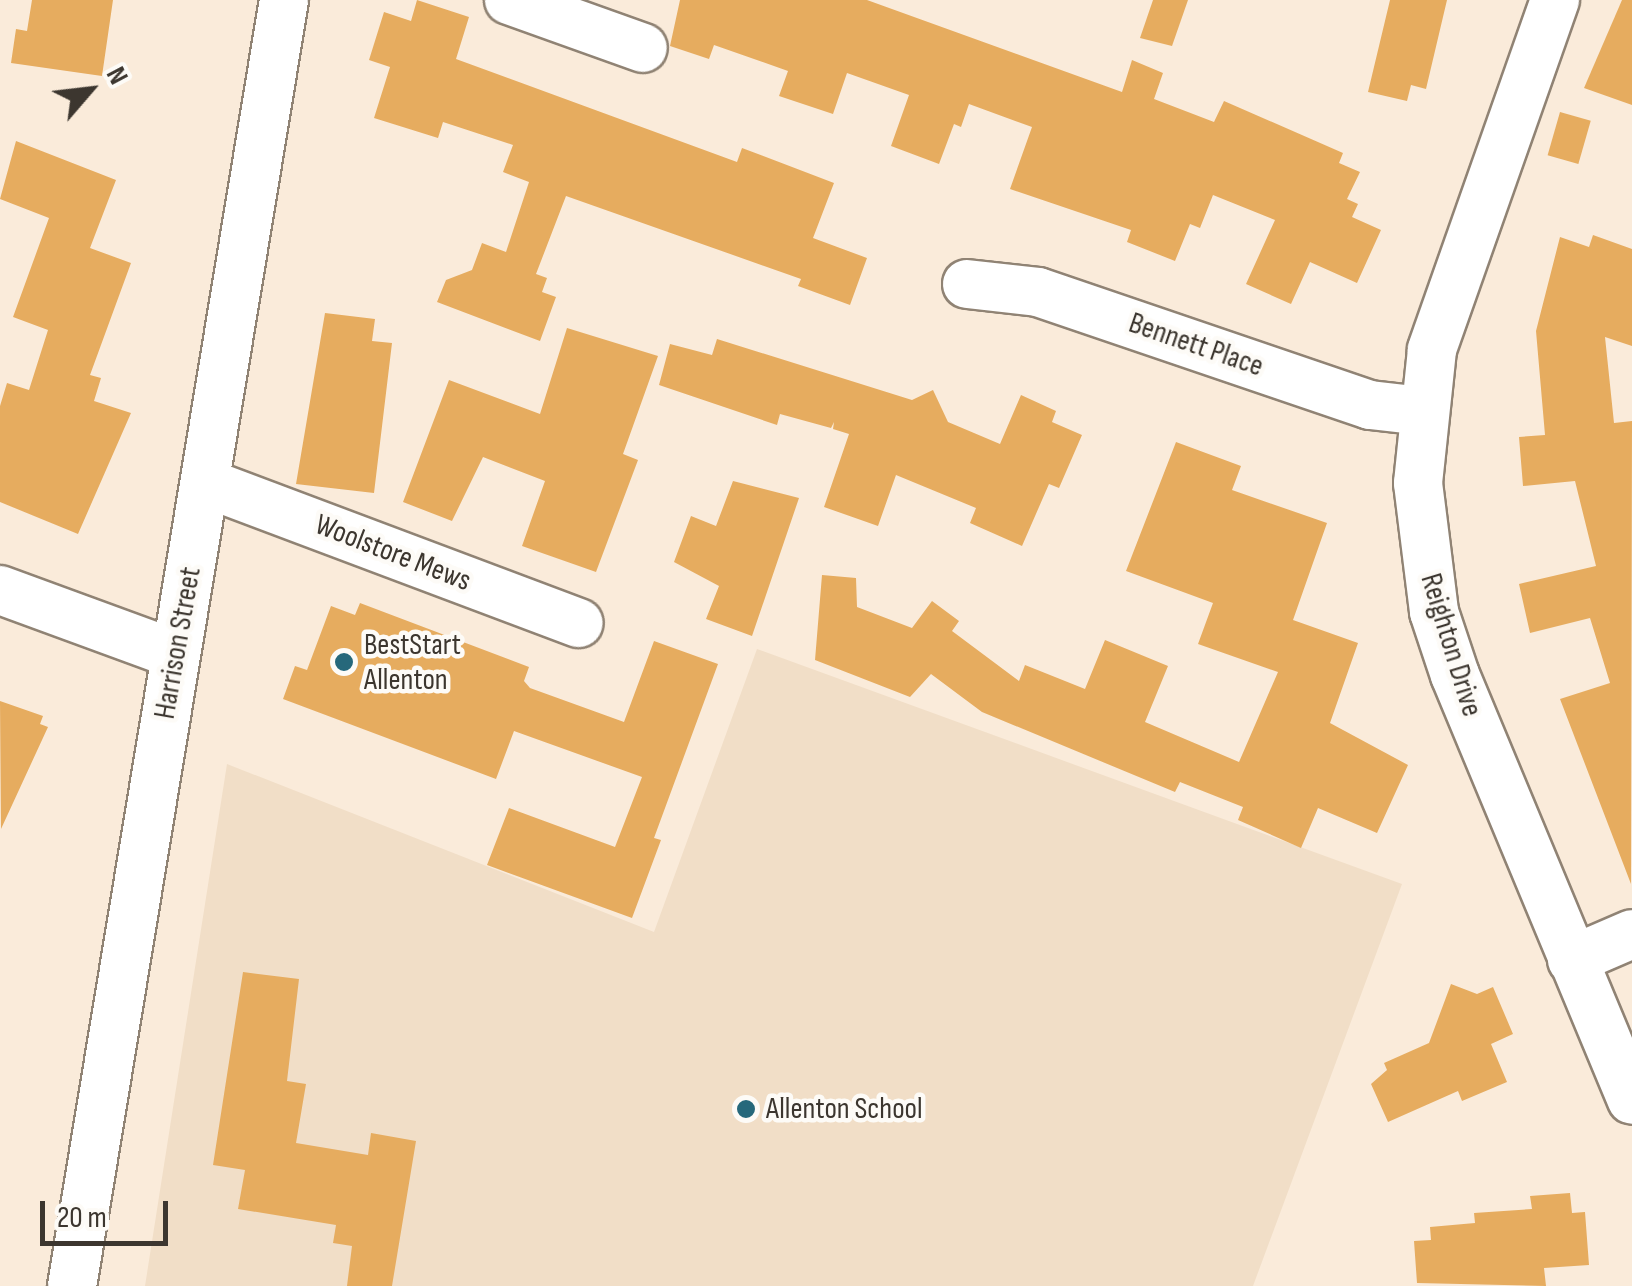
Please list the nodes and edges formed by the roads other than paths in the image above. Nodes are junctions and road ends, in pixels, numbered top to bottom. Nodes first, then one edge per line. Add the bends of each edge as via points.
1 (284, 0) edge
2 (509, 0) edge
3 (1555, 0) edge
4 (644, 48) dead end
5 (967, 284) dead end
6 (1423, 411) junction
7 (206, 483) junction
8 (0, 590) edge
9 (579, 623) dead end
10 (175, 654) junction
11 (1632, 934) edge
12 (1572, 960) junction
13 (1632, 1100) edge
14 (72, 1286) edge

1 - 7 street, Harrison Street
2 - 4 street
3 - 6 street, Reighton Drive via 1453,279
5 - 6 street, Bennett Place via 1038,292 1370,405
6 - 12 street, Reighton Drive via 1418,483 1434,612
7 - 9 street, Woolstore Mews
7 - 10 street, Harrison Street
8 - 10 street
10 - 14 street, Harrison Street
11 - 12 street
12 - 13 street, Reighton Drive

